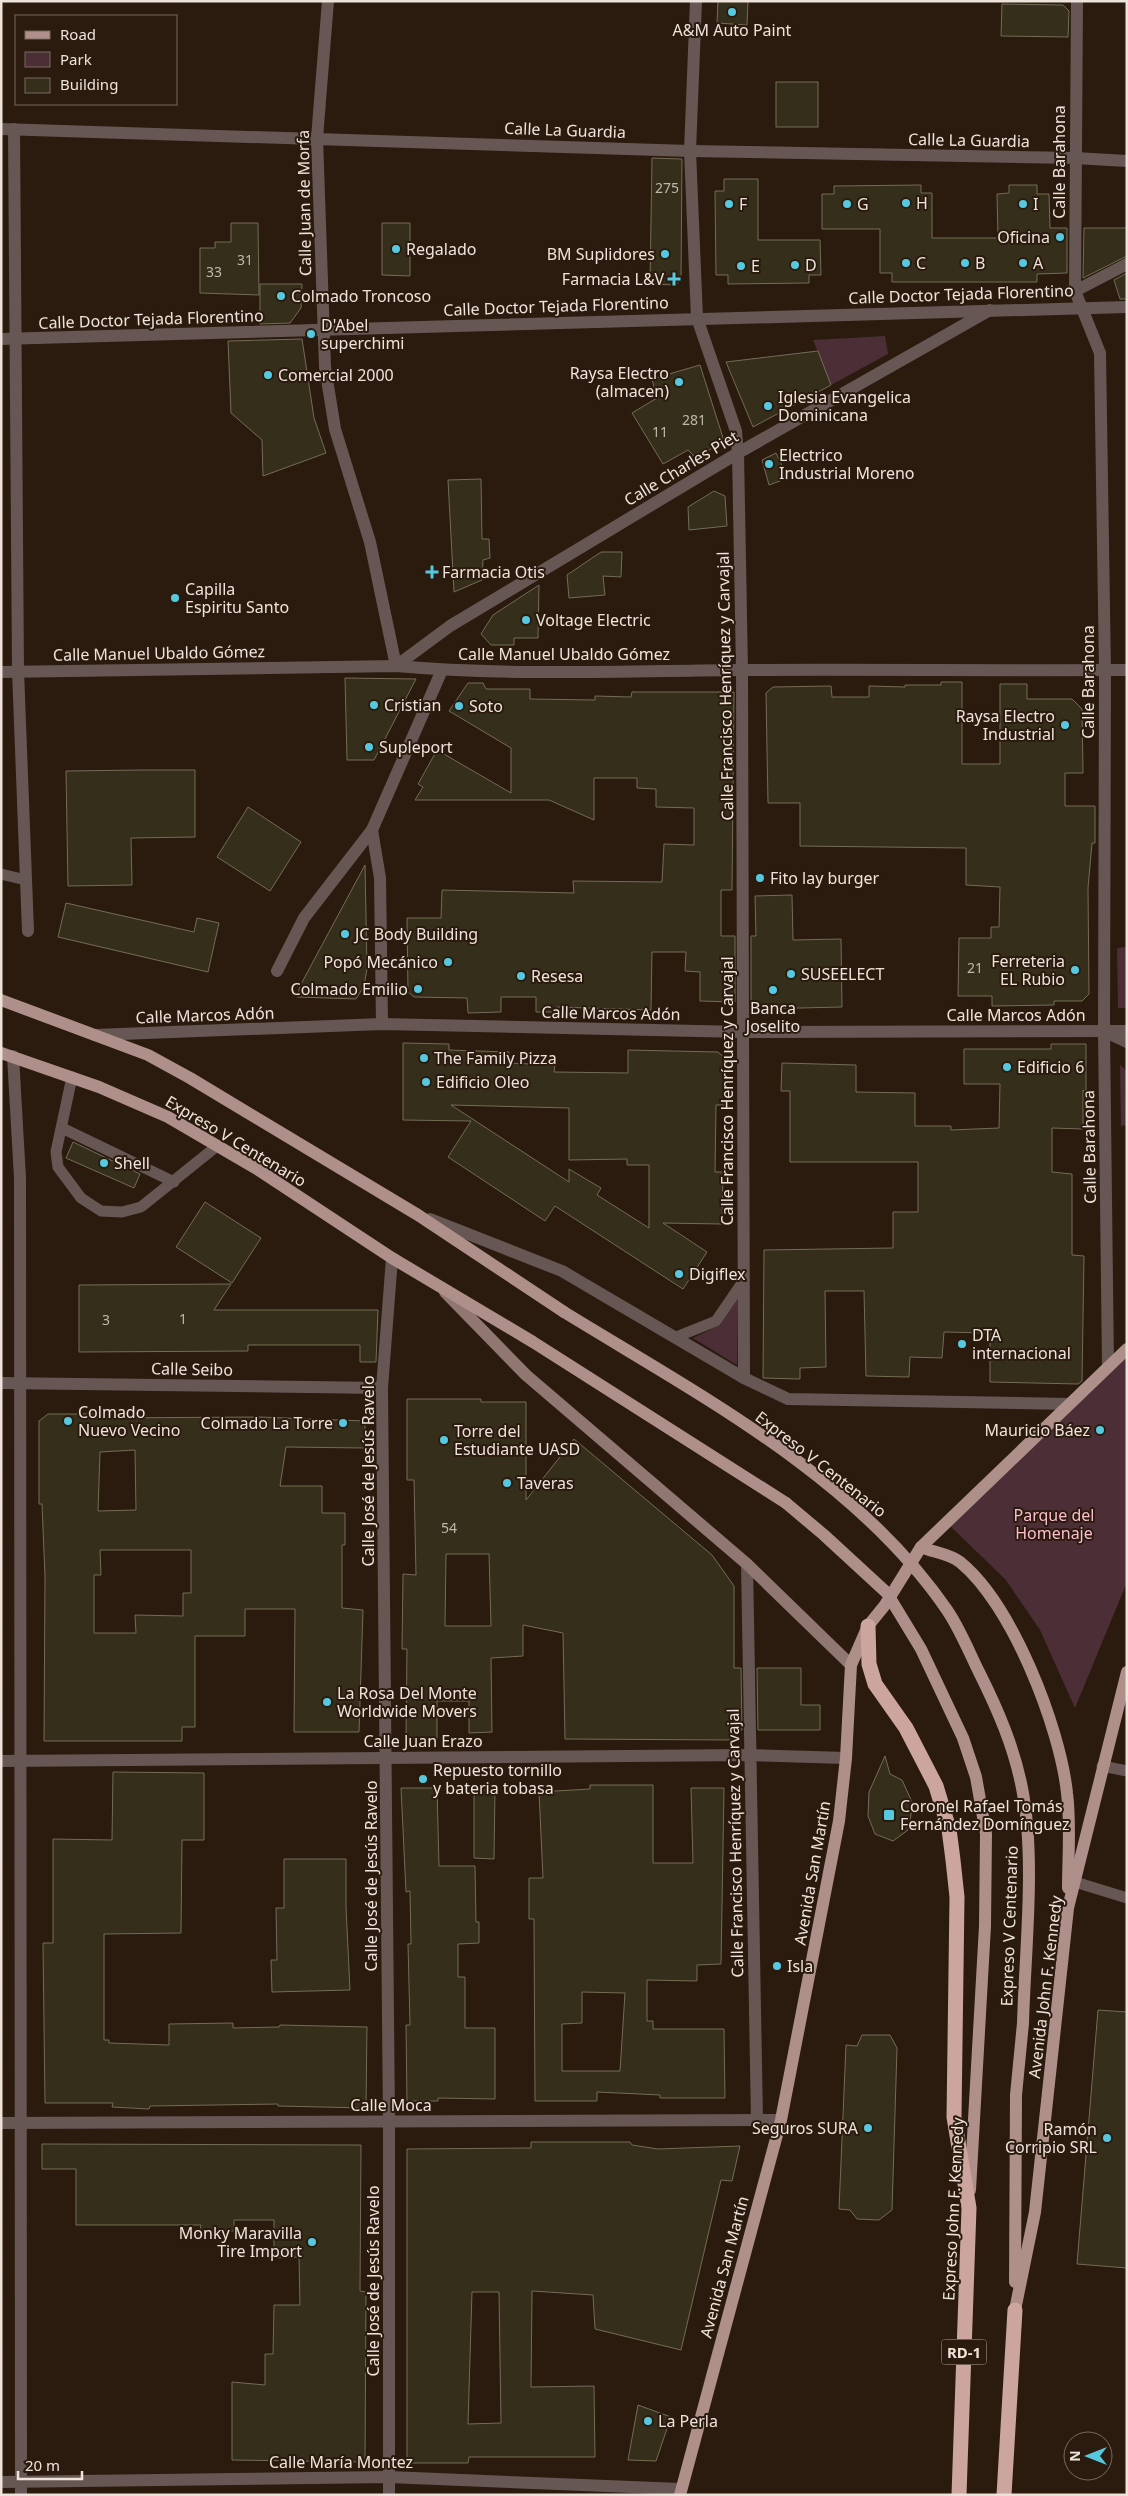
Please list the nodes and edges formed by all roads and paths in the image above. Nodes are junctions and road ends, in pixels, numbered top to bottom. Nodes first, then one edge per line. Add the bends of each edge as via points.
1 (328, 1) edge
2 (696, 1) edge
3 (1077, 1) edge
4 (8, 129) edge
5 (317, 138) junction
6 (690, 151) junction
7 (1075, 158) junction
8 (1127, 161) edge
9 (1127, 264) edge
10 (1075, 290) junction
11 (1082, 307) junction
12 (1127, 307) edge
13 (990, 310) junction
14 (697, 318) junction
15 (323, 330) junction
16 (1, 339) edge
17 (15, 339) junction
18 (738, 453) junction
19 (396, 666) junction
20 (442, 670) junction
21 (742, 670) junction
22 (1105, 670) junction
23 (1127, 670) edge
24 (18, 671) junction
25 (1, 672) edge
26 (372, 830) junction
27 (1, 874) edge
28 (26, 880) junction
29 (28, 932) dead end
30 (277, 971) dead end
31 (1, 1000) edge
32 (382, 1024) junction
33 (1104, 1031) junction
34 (1127, 1031) edge
35 (743, 1032) junction
36 (95, 1035) junction
37 (1127, 1042) edge
38 (7, 1055) edge
39 (72, 1077) junction
40 (62, 1128) junction
41 (217, 1146) junction
42 (174, 1182) junction
43 (418, 1215) junction
44 (392, 1258) junction
45 (744, 1280) junction
46 (440, 1287) junction
47 (676, 1337) junction
48 (1127, 1349) edge
49 (1108, 1367) junction
50 (744, 1378) junction
51 (1, 1383) edge
52 (20, 1383) junction
53 (382, 1388) junction
54 (1069, 1404) junction
55 (921, 1547) junction
56 (747, 1564) junction
57 (868, 1626) junction
58 (851, 1665) junction
59 (1127, 1672) edge
60 (749, 1755) junction
61 (386, 1758) junction
62 (846, 1758) junction
63 (1, 1760) edge
64 (22, 1761) junction
65 (1102, 1766) junction
66 (1127, 1772) edge
67 (1075, 1882) junction
68 (1127, 1898) edge
69 (1068, 1908) junction
70 (985, 1926) joint
71 (781, 2120) junction
72 (757, 2121) junction
73 (390, 2122) junction
74 (1, 2123) edge
75 (21, 2123) junction
76 (969, 2208) junction
77 (1015, 2310) junction
78 (389, 2477) junction
79 (1, 2482) edge
80 (21, 2488) edge
81 (681, 2492) edge
82 (389, 2495) edge
83 (959, 2495) edge
84 (1004, 2495) edge

1 - 5 street, Calle Juan de Morfa
2 - 6 street, Calle Francisco Henríquez y Carvajal
3 - 7 street, Calle Barahona
4 - 5 street, Calle La Guardia
4 - 17 street
5 - 6 street, Calle La Guardia
5 - 15 street, Calle Juan de Morfa
6 - 7 street, Calle La Guardia
6 - 14 street, Calle Francisco Henríquez y Carvajal
7 - 8 street, Calle La Guardia
7 - 10 street, Calle Barahona
9 - 10 street
10 - 11 street, Calle Barahona
11 - 12 street, Calle Doctor Tejada Florentino
11 - 13 street, Calle Doctor Tejada Florentino
11 - 22 street, Calle Barahona via 1100,353
13 - 14 street, Calle Doctor Tejada Florentino
13 - 18 street, Calle Charles Piet
14 - 15 street, Calle Doctor Tejada Florentino
14 - 18 street, Calle Francisco Henríquez y Carvajal via 736,431
15 - 17 street, Calle Doctor Tejada Florentino
15 - 19 street, Calle Juan de Morfa via 335,429 370,542
16 - 17 street, Calle Doctor Tejada Florentino
17 - 24 street
18 - 19 street, Calle Charles Piet via 450,626
18 - 21 street, Calle Francisco Henríquez y Carvajal
19 - 20 street, Calle Manuel Ubaldo Gómez
19 - 24 street, Calle Manuel Ubaldo Gómez
20 - 21 street, Calle Manuel Ubaldo Gómez
20 - 26 street
21 - 22 street, Calle Manuel Ubaldo Gómez
21 - 35 street, Calle Francisco Henríquez y Carvajal
22 - 23 street, Calle Manuel Ubaldo Gómez
22 - 33 street, Calle Barahona
24 - 25 street, Calle Manuel Ubaldo Gómez
24 - 28 street
26 - 30 street via 304,918
26 - 32 street via 380,878
27 - 28 lane
28 - 29 street
31 - 36 main road, Expreso V Centenario
32 - 35 street, Calle Marcos Adón
32 - 36 street, Calle Marcos Adón
33 - 34 street, Calle Marcos Adón
33 - 35 street, Calle Marcos Adón
33 - 37 street
33 - 49 street, Calle Barahona
35 - 45 street, Calle Francisco Henríquez y Carvajal
36 - 43 main road, Expreso V Centenario via 148,1055 190,1078
38 - 39 main road, Expreso V Centenario
38 - 52 street via 20,1178
39 - 40 lane
39 - 41 main road, Expreso V Centenario via 168,1117
40 - 42 lane
40 - 42 lane via 56,1152 58,1167 81,1198 101,1211 122,1212 141,1207
41 - 42 lane
41 - 44 main road, Expreso V Centenario
43 - 47 street, Expreso V Centenario via 562,1271
43 - 77 main road, Expreso V Centenario, bridge via 564,1312 763,1436 823,1481 876,1527 914,1567 948,1612 1010,1740 1022,1789 1028,1836 1023,2023 1016,2095
44 - 46 main road, Expreso V Centenario
44 - 53 street, Calle José de Jesús Ravelo
45 - 47 lane via 716,1321
45 - 50 street, Calle Francisco Henríquez y Carvajal
46 - 56 street, Expreso V Centenario via 526,1375
46 - 70 main road, Expreso V Centenario, bridge via 533,1342 786,1504 887,1593 921,1649 963,1738 976,1777 986,1834
47 - 50 street, Expreso V Centenario
48 - 49 main road, Avenida San Martín
49 - 54 main road, Avenida San Martín
50 - 54 street, Expreso V Centenario via 788,1399
51 - 52 street, Calle Seibo
52 - 53 street, Calle Seibo
52 - 64 street
53 - 61 street, Calle José de Jesús Ravelo
54 - 55 main road, Avenida San Martín
55 - 57 main road, Avenida San Martín
55 - 69 main road via 958,1561 979,1581 1001,1612 1048,1710 1068,1794
56 - 58 street, Expreso V Centenario
56 - 60 street, Calle Francisco Henríquez y Carvajal
57 - 58 main road, Avenida San Martín
57 - 76 highway via 869,1664 876,1684 906,1728 936,1786 950,1829 957,1897 954,2117
58 - 62 main road, Avenida San Martín
59 - 65 main road, Avenida John F. Kennedy
60 - 61 street, Calle Juan Erazo
60 - 62 street, Calle Juan Erazo
60 - 72 street, Calle Francisco Henríquez y Carvajal
61 - 64 street, Calle Juan Erazo
61 - 73 street, Calle José de Jesús Ravelo
62 - 71 main road, Avenida San Martín via 839,1821
63 - 64 street, Calle Juan Erazo
64 - 75 street
65 - 66 lane
65 - 67 main road, Avenida John F. Kennedy
67 - 68 lane
67 - 69 main road, Avenida John F. Kennedy
69 - 77 main road, Avenida John F. Kennedy via 1036,2212
70 - 76 main road, Expreso John F. Kennedy / RD-1
71 - 72 street, Calle Moca
71 - 81 main road, Avenida San Martín
72 - 73 street, Calle Moca
73 - 75 street, Calle Moca
73 - 78 street, Calle José de Jesús Ravelo
74 - 75 street, Calle Moca
75 - 80 street
76 - 83 highway, Expreso John F. Kennedy / RD-1
77 - 84 highway
78 - 80 street, Calle María Montez
78 - 81 street, Calle María Montez
78 - 82 street, Calle José de Jesús Ravelo
79 - 80 street, Calle María Montez

